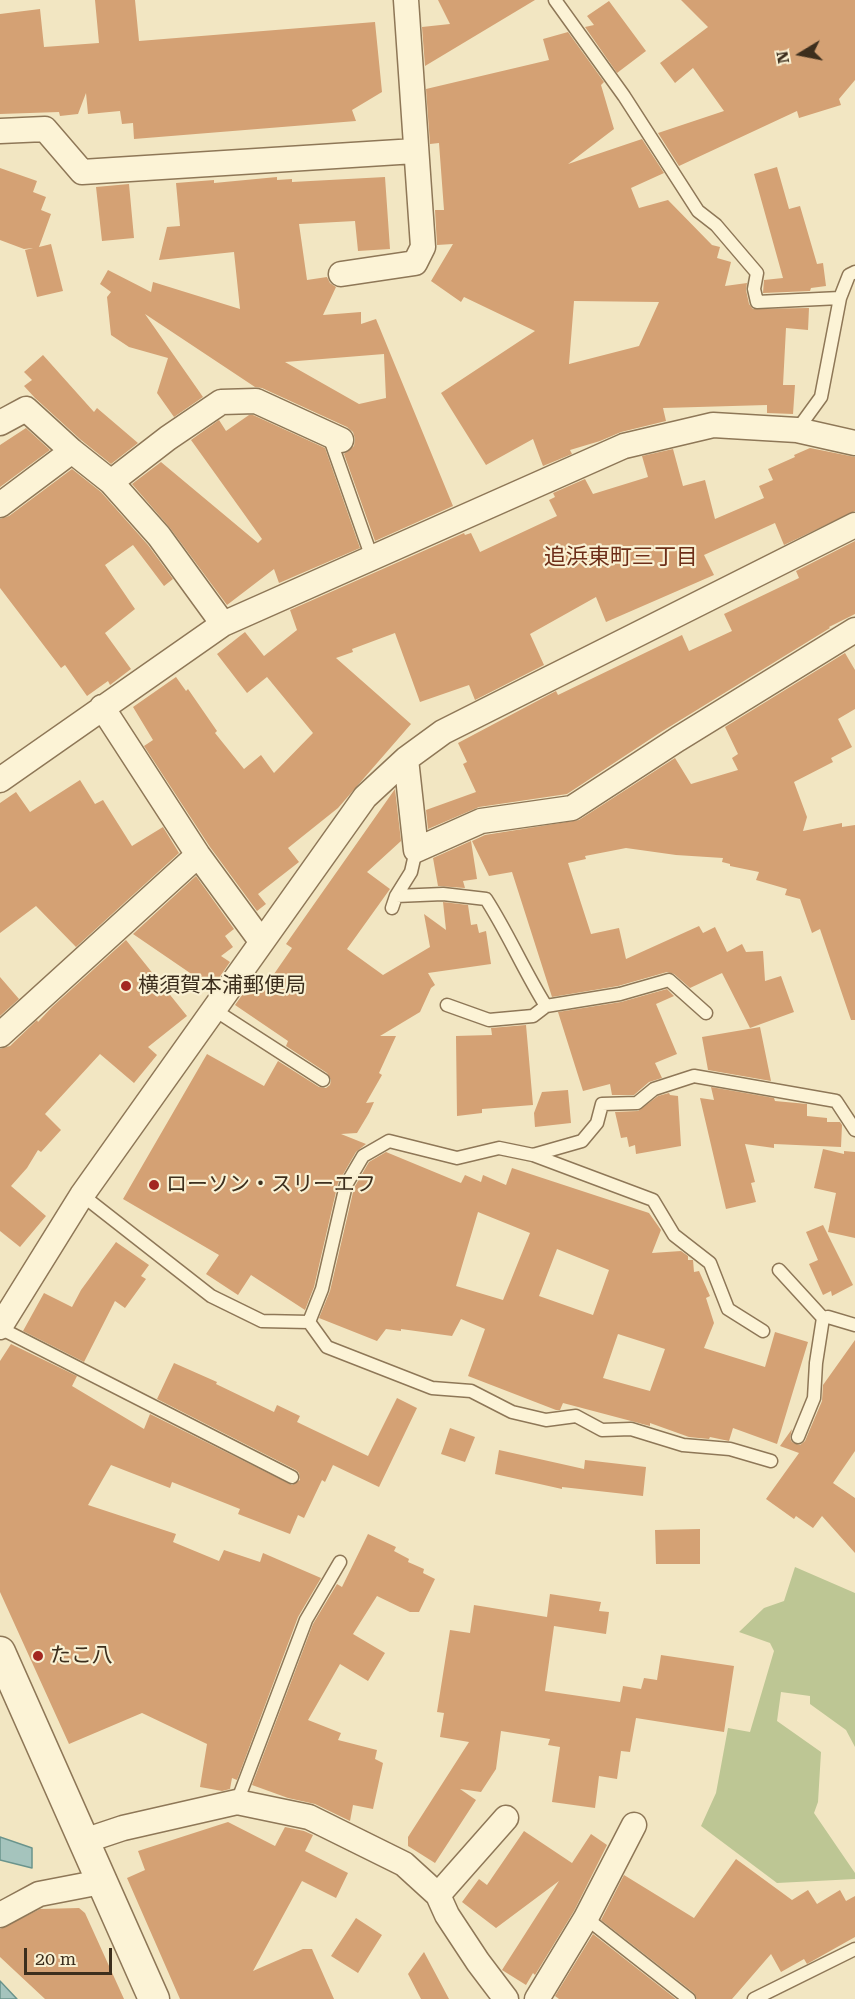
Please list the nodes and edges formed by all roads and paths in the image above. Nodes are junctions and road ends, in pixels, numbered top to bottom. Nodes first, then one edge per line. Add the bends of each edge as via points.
1 (406, 0) edge
2 (555, 0) edge
3 (0, 131) edge
4 (415, 151) junction
5 (855, 272) edge
6 (341, 274) dead end
7 (840, 298) junction
8 (0, 423) edge
9 (797, 430) junction
10 (335, 437) joint
11 (855, 443) edge
12 (72, 451) junction
13 (111, 482) junction
14 (0, 505) edge
15 (855, 525) edge
16 (372, 558) junction
17 (223, 624) junction
18 (855, 630) edge
19 (102, 707) junction
20 (406, 759) junction
21 (0, 780) edge
22 (416, 850) junction
23 (198, 855) junction
24 (261, 941) junction
25 (447, 1005) dead end
26 (546, 1006) junction
27 (213, 1009) junction
28 (706, 1013) dead end
29 (0, 1035) edge
30 (323, 1080) dead end
31 (855, 1130) edge
32 (533, 1155) junction
33 (82, 1195) junction
34 (779, 1270) dead end
35 (824, 1318) junction
36 (309, 1322) junction
37 (855, 1325) edge
38 (0, 1327) edge
39 (763, 1331) dead end
40 (798, 1437) dead end
41 (771, 1461) dead end
42 (292, 1477) dead end
43 (340, 1562) dead end
44 (0, 1652) edge
45 (237, 1802) junction
46 (506, 1818) dead end
47 (634, 1825) dead end
48 (84, 1841) junction
49 (101, 1882) junction
50 (438, 1896) junction
51 (0, 1915) edge
52 (586, 1918) junction
53 (855, 1948) edge
54 (154, 1999) edge
55 (506, 1999) edge
56 (537, 1999) edge
57 (689, 1999) edge
58 (754, 1999) edge

1 - 4 street
2 - 7 lane via 624,96 698,211 716,225 757,273 754,289 758,302
3 - 4 street via 45,129 82,172
4 - 6 street via 423,247 415,263
5 - 7 lane via 849,275
7 - 9 lane via 821,396
8 - 12 street via 26,410
9 - 11 street
9 - 16 street via 712,425 624,446
10 - 13 street via 256,401 221,402
10 - 16 lane
12 - 13 street
12 - 14 street
13 - 17 street via 159,536
15 - 20 street via 443,732
16 - 17 street
17 - 19 street
18 - 22 street via 572,808 481,820
19 - 21 street
19 - 23 street
20 - 22 street
20 - 24 street via 365,797
22 - 26 lane via 411,872 394,902 443,894 486,899
23 - 24 street
23 - 29 street
24 - 27 street
25 - 26 lane via 489,1020 533,1016
26 - 28 lane via 620,994 669,980
27 - 30 lane
27 - 33 street
31 - 32 lane via 836,1101 694,1076 654,1089 637,1103 602,1104 597,1123 582,1141
32 - 36 lane via 499,1148 457,1158 389,1141 363,1156 346,1185 322,1289
32 - 39 lane via 653,1200 674,1235 710,1263 728,1309
33 - 36 lane via 211,1296 262,1321
33 - 38 street
34 - 35 lane
35 - 37 lane
35 - 40 lane via 814,1398
36 - 41 lane via 327,1347 432,1388 471,1391 512,1412 546,1420 576,1416 602,1430 631,1429 683,1445 730,1449
38 - 42 lane
43 - 45 lane via 306,1620
44 - 48 street
45 - 48 street
45 - 50 street via 309,1818 404,1864
46 - 50 street
47 - 52 street
48 - 49 street
49 - 51 street via 39,1894
49 - 54 street
50 - 55 street
52 - 56 street
52 - 57 lane
53 - 58 lane

